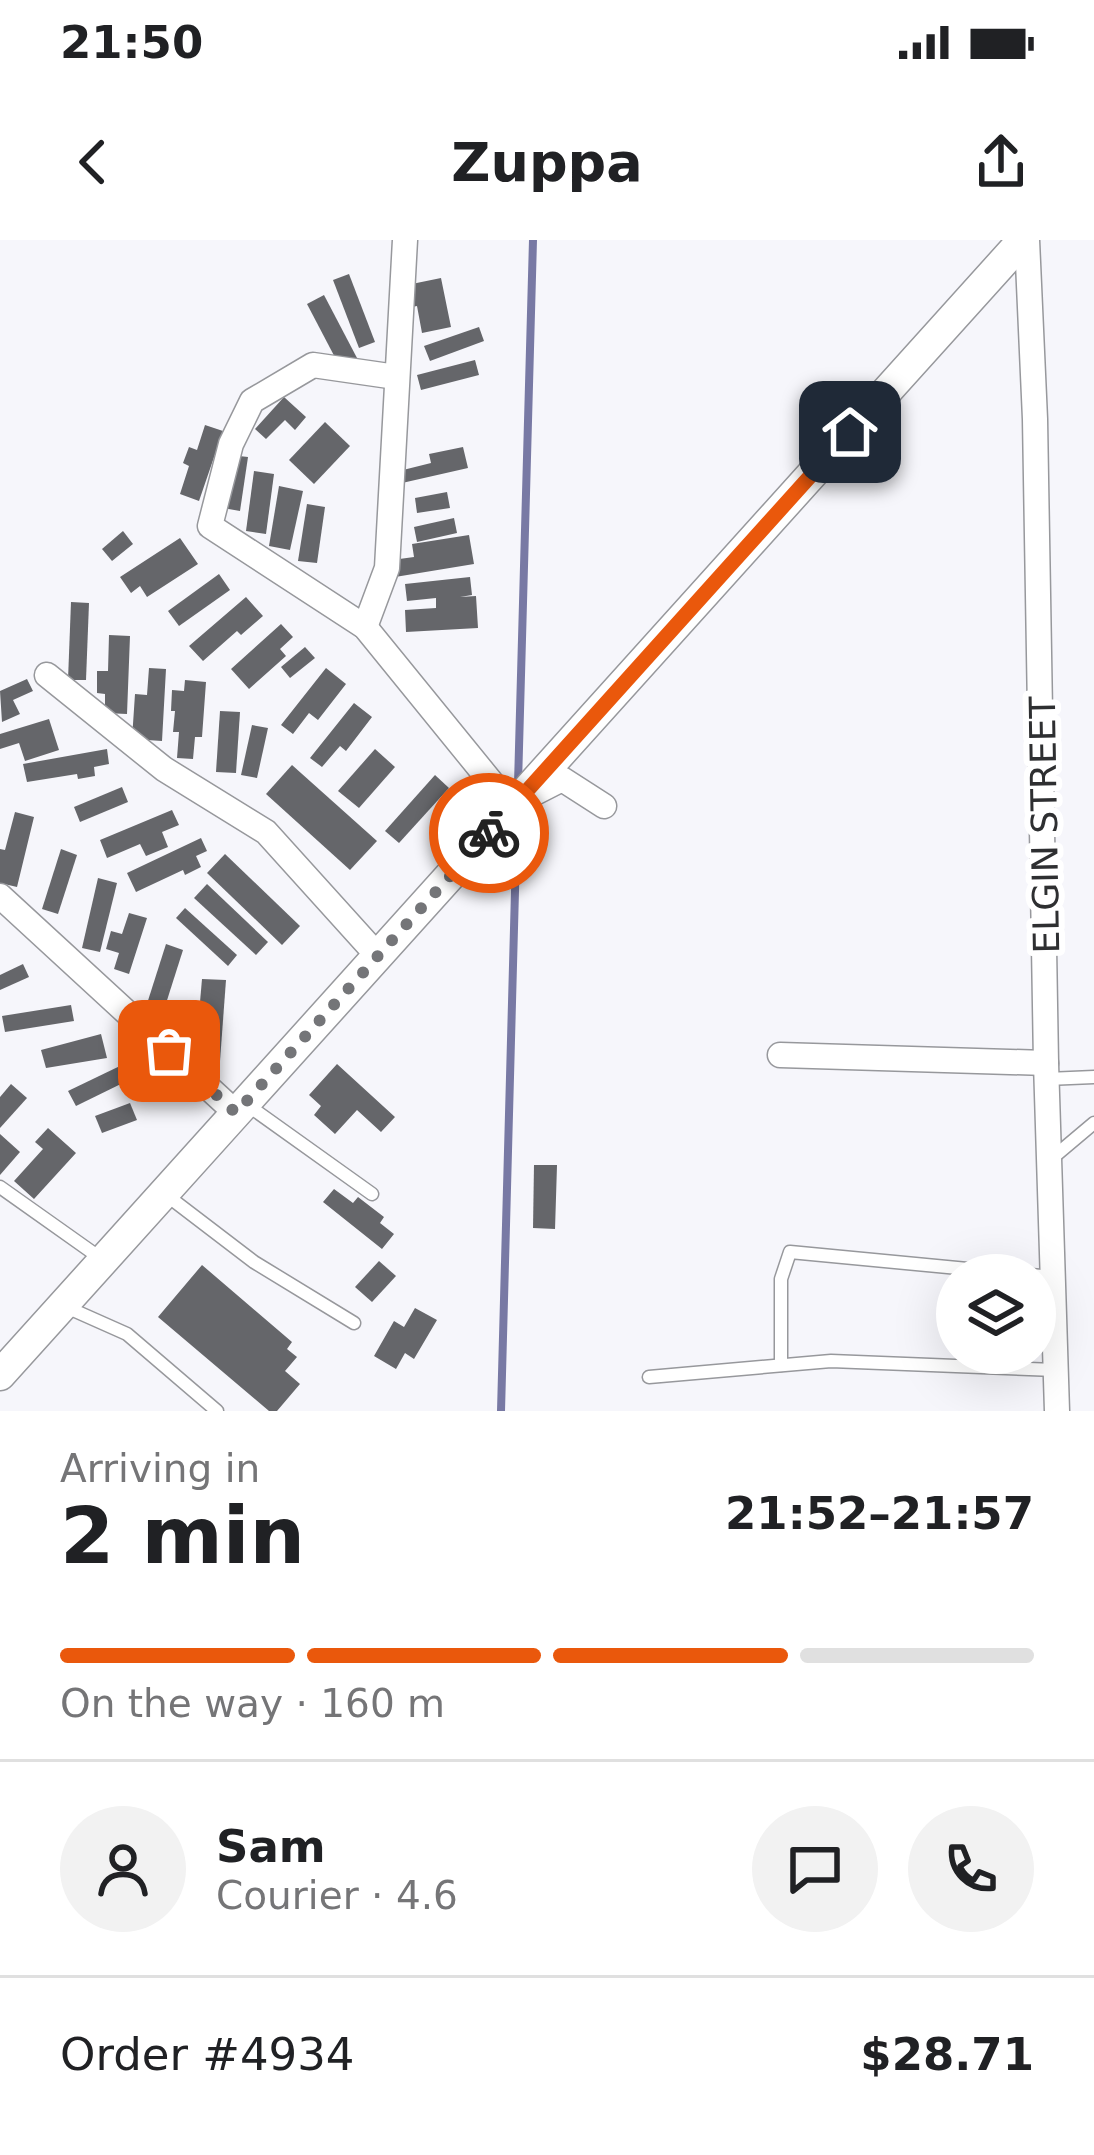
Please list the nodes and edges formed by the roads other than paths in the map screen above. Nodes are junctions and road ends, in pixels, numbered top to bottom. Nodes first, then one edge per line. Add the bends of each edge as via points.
1 (405, 240) edge
2 (1021, 241) edge
3 (395, 376) junction
4 (365, 627) junction
5 (47, 676) dead end
6 (517, 802) junction
7 (604, 806) dead end
8 (0, 896) edge
9 (378, 956) junction
10 (780, 1055) dead end
11 (1046, 1071) junction
12 (1094, 1076) edge
13 (241, 1108) junction
14 (1094, 1123) edge
15 (1049, 1160) junction
16 (0, 1187) edge
17 (164, 1194) junction
18 (372, 1194) dead end
19 (1052, 1254) edge
20 (104, 1260) junction
21 (936, 1266) edge
22 (63, 1305) junction
23 (354, 1323) dead end
24 (781, 1364) junction
25 (936, 1365) edge
26 (1056, 1370) edge
27 (0, 1375) edge
28 (649, 1377) dead end
29 (217, 1411) edge
30 (1057, 1411) edge

1 - 3 street
2 - 6 street
2 - 11 street, ELGIN STREET via 1036,419
3 - 4 street via 387,568
3 - 4 street via 314,365 252,401 231,444 210,526
4 - 6 street via 500,793
5 - 9 street via 164,769 266,832
6 - 7 street via 562,779
6 - 9 street
8 - 13 street
9 - 13 street
10 - 11 street
11 - 12 lane
11 - 15 street, ELGIN STREET
13 - 17 street
13 - 18 lane
14 - 15 lane
15 - 19 street, ELGIN STREET
16 - 20 lane
17 - 20 street
17 - 23 lane
20 - 22 street
21 - 24 lane via 790,1252 781,1280
22 - 27 street
22 - 29 lane via 128,1334
24 - 25 lane
24 - 28 lane
26 - 30 street, ELGIN STREET

